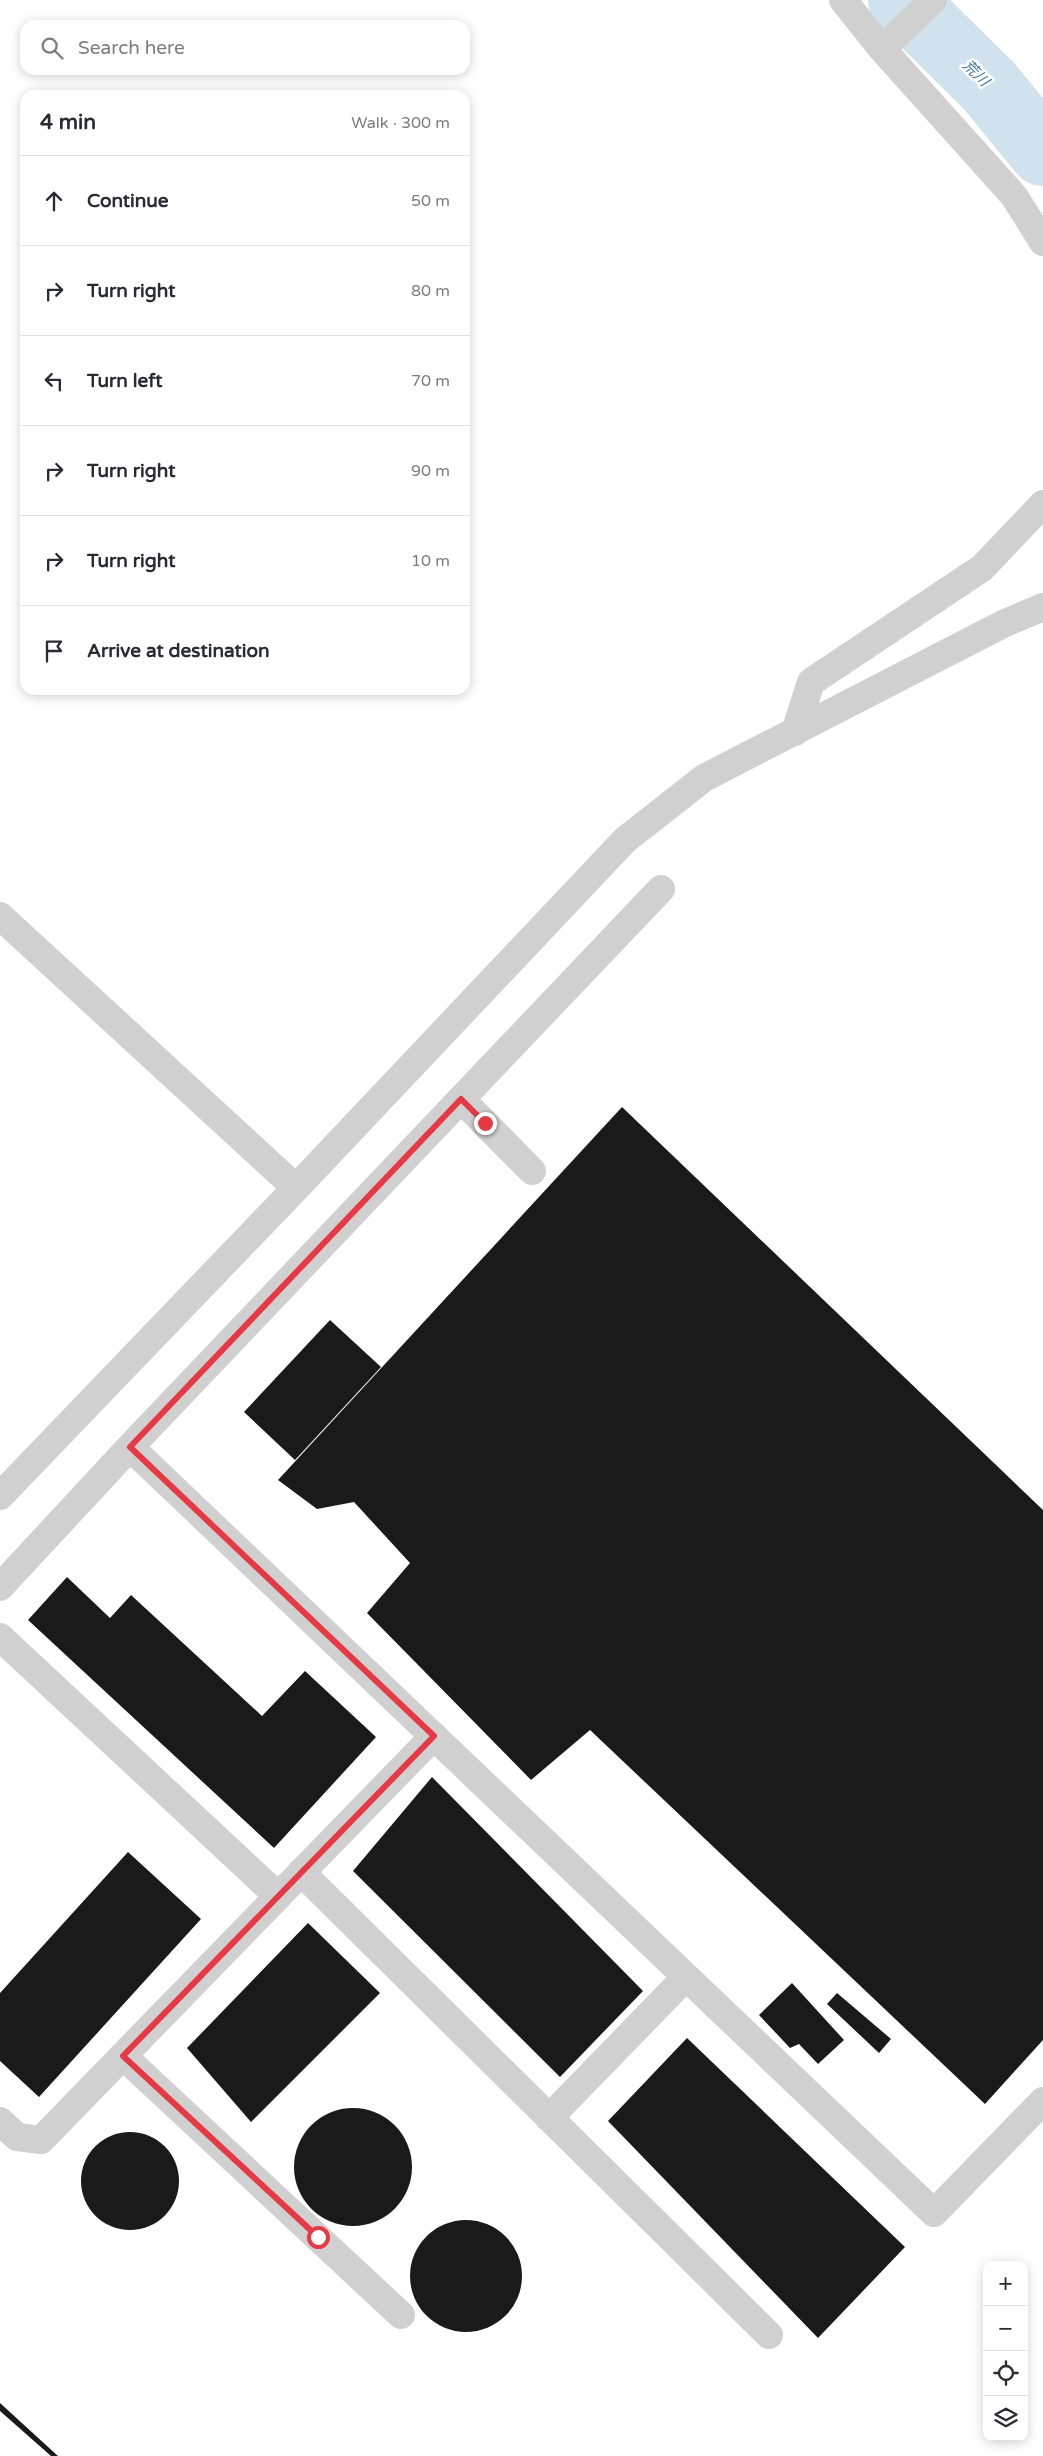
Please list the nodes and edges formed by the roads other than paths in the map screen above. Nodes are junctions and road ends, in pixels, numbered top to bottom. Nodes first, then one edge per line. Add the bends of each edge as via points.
1 (843, 0) edge
2 (933, 0) edge
3 (883, 48) junction
4 (1043, 242) edge
5 (1043, 504) edge
6 (1043, 606) edge
7 (795, 732) junction
8 (661, 889) dead end
9 (0, 916) edge
10 (461, 1099) junction
11 (532, 1171) dead end
12 (296, 1188) junction
13 (130, 1447) junction
14 (0, 1496) edge
15 (0, 1587) edge
16 (0, 1637) edge
17 (434, 1736) junction
18 (301, 1872) junction
19 (278, 1896) junction
20 (686, 1977) junction
21 (123, 2056) junction
22 (1043, 2101) edge
23 (550, 2118) junction
24 (0, 2121) edge
25 (401, 2315) dead end
26 (769, 2335) dead end

1 - 3 street
2 - 3 street
3 - 4 street via 1014,196
5 - 7 street via 982,568 811,682
6 - 7 street
7 - 12 street via 704,778 625,840
8 - 10 street
9 - 12 street
10 - 11 street
10 - 13 street
12 - 14 street
13 - 15 street
13 - 17 street
16 - 19 street
17 - 18 street
17 - 20 street
18 - 19 street
18 - 23 street
19 - 21 street
20 - 22 street via 934,2213
20 - 23 street
21 - 24 street via 41,2140 17,2137
21 - 25 street
23 - 26 street

